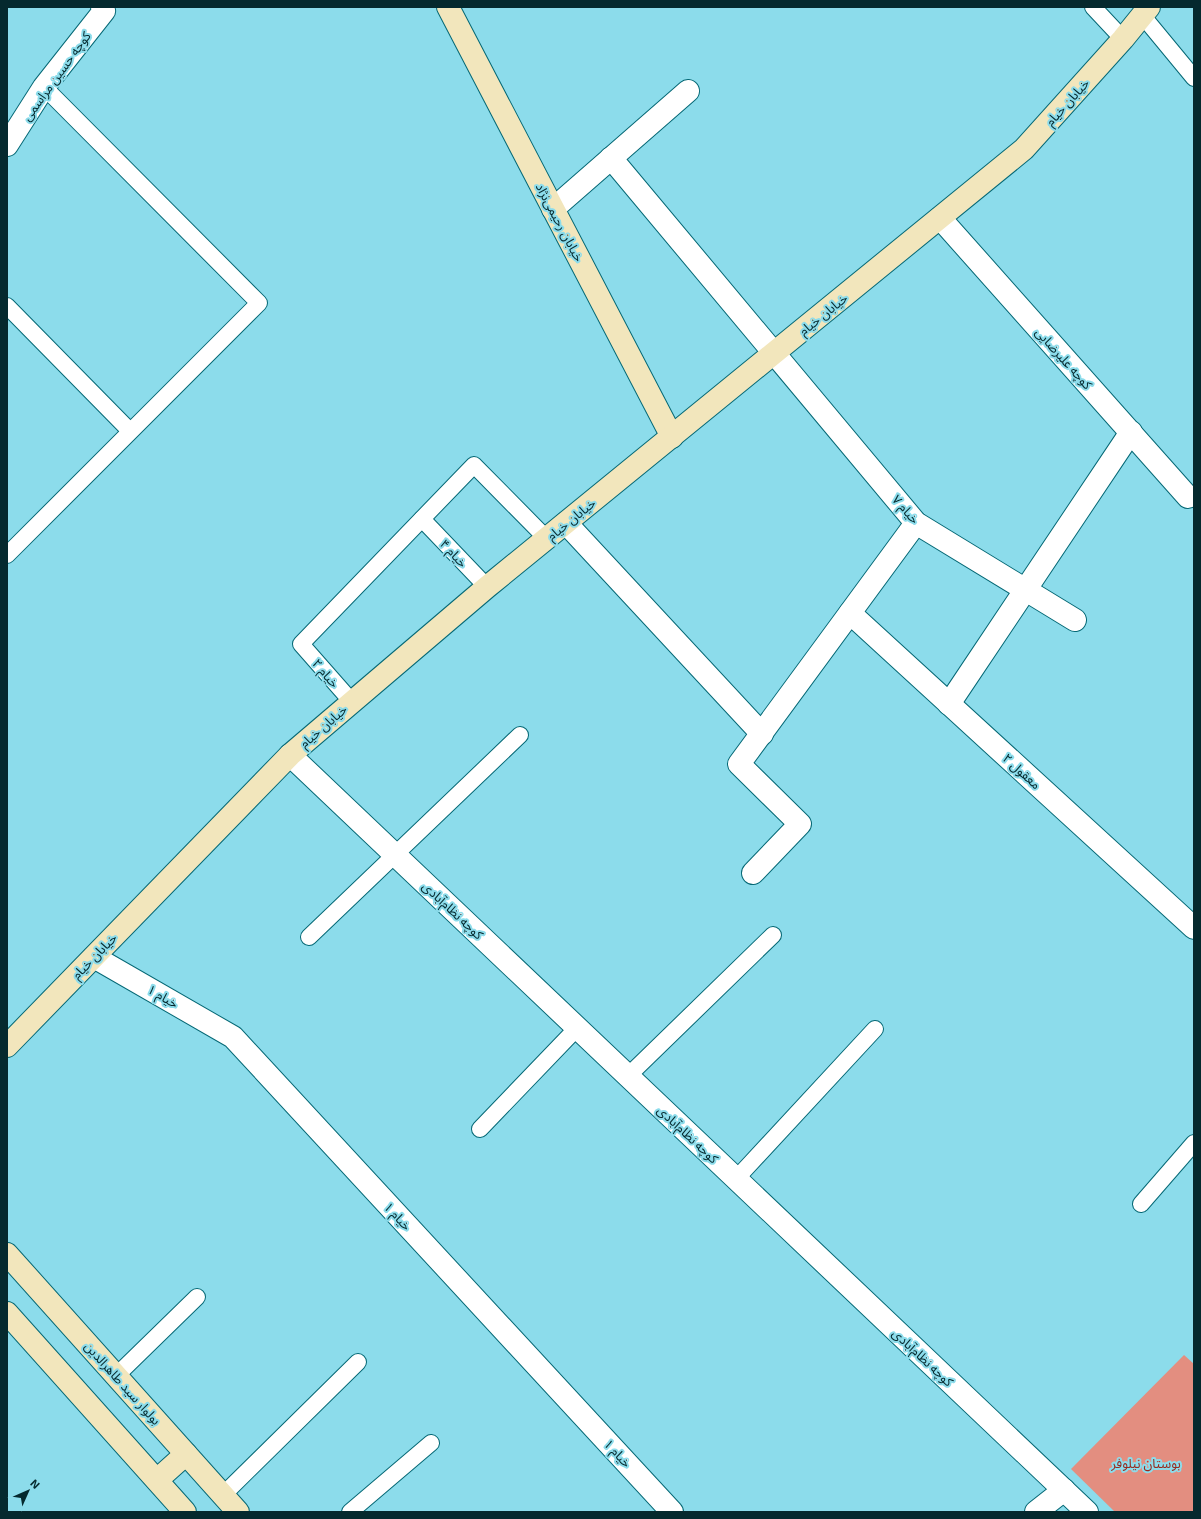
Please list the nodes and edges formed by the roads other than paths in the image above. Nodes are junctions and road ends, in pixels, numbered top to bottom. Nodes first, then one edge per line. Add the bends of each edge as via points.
1 (102, 7) edge
2 (448, 7) edge
3 (1093, 7) edge
4 (1145, 11) edge
5 (1123, 39) junction
6 (1194, 78) edge
7 (44, 87) junction
8 (688, 91) dead end
9 (7, 145) edge
10 (611, 158) junction
11 (553, 209) junction
12 (940, 218) junction
13 (7, 306) edge
14 (774, 354) junction
15 (130, 431) junction
16 (1131, 432) junction
17 (672, 437) junction
18 (1188, 497) dead end
19 (422, 519) junction
20 (566, 523) junction
21 (916, 523) junction
22 (547, 539) junction
23 (7, 555) edge
24 (487, 587) junction
25 (1026, 590) junction
26 (850, 613) junction
27 (1075, 620) dead end
28 (352, 702) junction
29 (949, 704) junction
30 (762, 734) junction
31 (520, 735) dead end
32 (290, 755) junction
33 (395, 855) junction
34 (753, 873) dead end
35 (1194, 928) edge
36 (774, 936) dead end
37 (309, 937) dead end
38 (94, 957) junction
39 (577, 1028) junction
40 (875, 1029) dead end
41 (7, 1046) edge
42 (628, 1076) junction
43 (480, 1129) dead end
44 (1194, 1143) edge
45 (736, 1179) junction
46 (1141, 1204) dead end
47 (7, 1254) edge
48 (197, 1297) dead end
49 (7, 1313) edge
50 (358, 1362) dead end
51 (116, 1376) junction
52 (431, 1443) dead end
53 (186, 1454) junction
54 (157, 1480) junction
55 (1064, 1490) junction
56 (223, 1495) junction
57 (185, 1512) edge
58 (238, 1512) edge
59 (350, 1512) edge
60 (672, 1512) edge
61 (1036, 1512) edge
62 (1087, 1512) edge

1 - 7 street, کوچه حسین مراسمی via 104,12
2 - 11 street, خیابان رحیمی‌نژاد
3 - 5 lane
4 - 5 street, خیابان خیام
4 - 6 lane
5 - 12 street, خیابان خیام via 1024,149
7 - 9 street, کوچه حسین مراسمی
7 - 15 lane via 259,303
8 - 10 street
10 - 11 street
10 - 14 street, خیام ۷
11 - 17 street, خیابان رحیمی‌نژاد
12 - 14 street, خیابان خیام
12 - 16 street, کوچه علیرضایی
13 - 15 lane
14 - 17 street, خیابان خیام
14 - 21 street, خیام ۷
15 - 23 lane
16 - 18 street, کوچه علیرضایی
16 - 25 street
17 - 20 street, خیابان خیام
19 - 22 lane via 474,465
19 - 24 lane, خیام ۴
19 - 28 lane, خیام ۲ via 301,644
20 - 22 street, خیابان خیام
20 - 30 street
21 - 25 street, خیام ۷
21 - 26 street
22 - 24 street, خیابان خیام
24 - 28 street, خیابان خیام
25 - 27 street, خیام ۷
25 - 29 street
26 - 29 street, معقول ۲
26 - 30 street
28 - 32 street, خیابان خیام
29 - 35 street, معقول ۲
30 - 34 street via 739,764 800,824
31 - 33 lane
32 - 33 street, کوچه نظام‌آبادی
32 - 38 street, خیابان خیام
33 - 37 lane
33 - 39 street, کوچه نظام‌آبادی
36 - 42 lane
38 - 41 street, خیابان خیام
38 - 60 street, خیام ۱ via 233,1037
39 - 42 street, کوچه نظام‌آبادی
39 - 43 lane
40 - 45 lane
42 - 45 street, کوچه نظام‌آبادی
44 - 46 lane
45 - 55 street, کوچه نظام‌آبادی
47 - 51 street, بولوار سید طاهرالدین
48 - 51 lane
49 - 54 street
50 - 56 lane
51 - 53 street, بولوار سید طاهرالدین
52 - 59 lane
53 - 54 street
53 - 56 street, بولوار سید طاهرالدین
54 - 57 street
55 - 61 street
55 - 62 street, کوچه نظام‌آبادی
56 - 58 street, بولوار سید طاهرالدین

